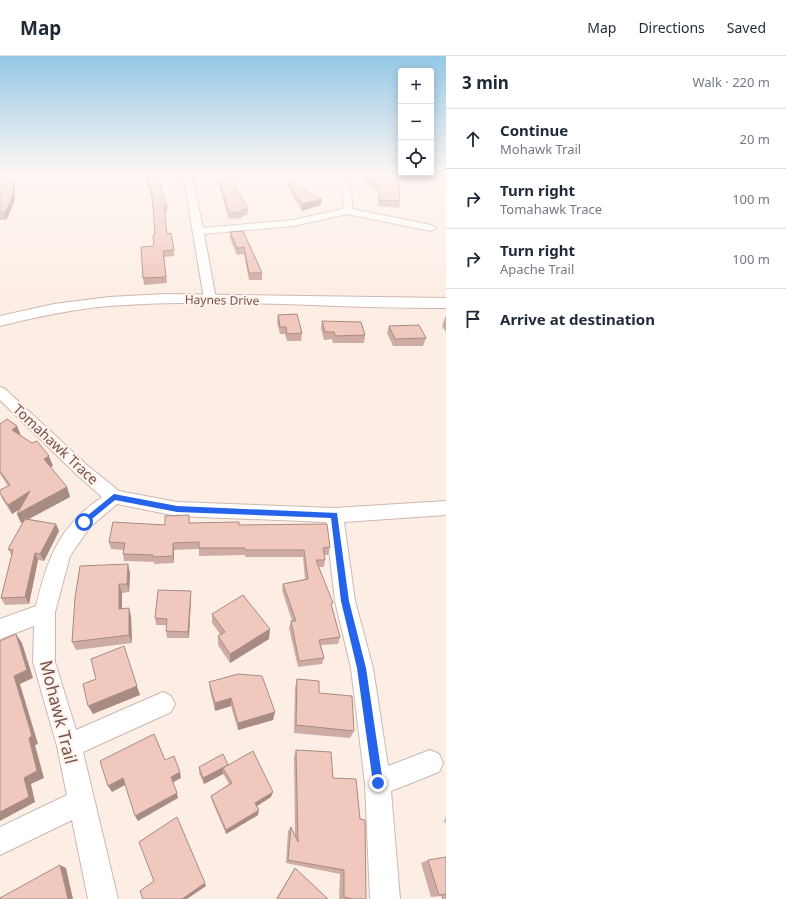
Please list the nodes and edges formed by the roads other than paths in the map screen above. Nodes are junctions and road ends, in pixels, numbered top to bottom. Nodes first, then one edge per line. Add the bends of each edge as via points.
1 (195, 212) edge
2 (343, 212) edge
3 (354, 212) edge
4 (431, 228) dead end
5 (199, 231) junction
6 (210, 299) junction
7 (446, 303) edge
8 (7, 319) edge
9 (0, 392) edge
10 (114, 497) junction
11 (446, 508) edge
12 (334, 515) junction
13 (45, 612) junction
14 (0, 629) edge
15 (163, 704) dead end
16 (69, 746) junction
17 (430, 763) dead end
18 (378, 783) junction
19 (80, 802) junction
20 (0, 842) edge
21 (103, 899) edge
22 (385, 899) edge

1 - 5 street
2 - 5 street via 303,223
3 - 4 street
5 - 6 street
6 - 7 street, Haynes Drive
6 - 8 street, Haynes Drive via 116,300 62,306
9 - 10 street, Tomahawk Trace
10 - 12 street, Tomahawk Trace via 177,509
10 - 13 street, Mohawk Trail via 84,522 61,553
11 - 12 street, Tomahawk Trace
12 - 18 street via 345,601 362,668
13 - 14 street
13 - 16 street, Mohawk Trail via 44,662
15 - 16 street
16 - 19 street, Mohawk Trail
17 - 18 street
18 - 22 street
19 - 20 street
19 - 21 street, Mohawk Trail

